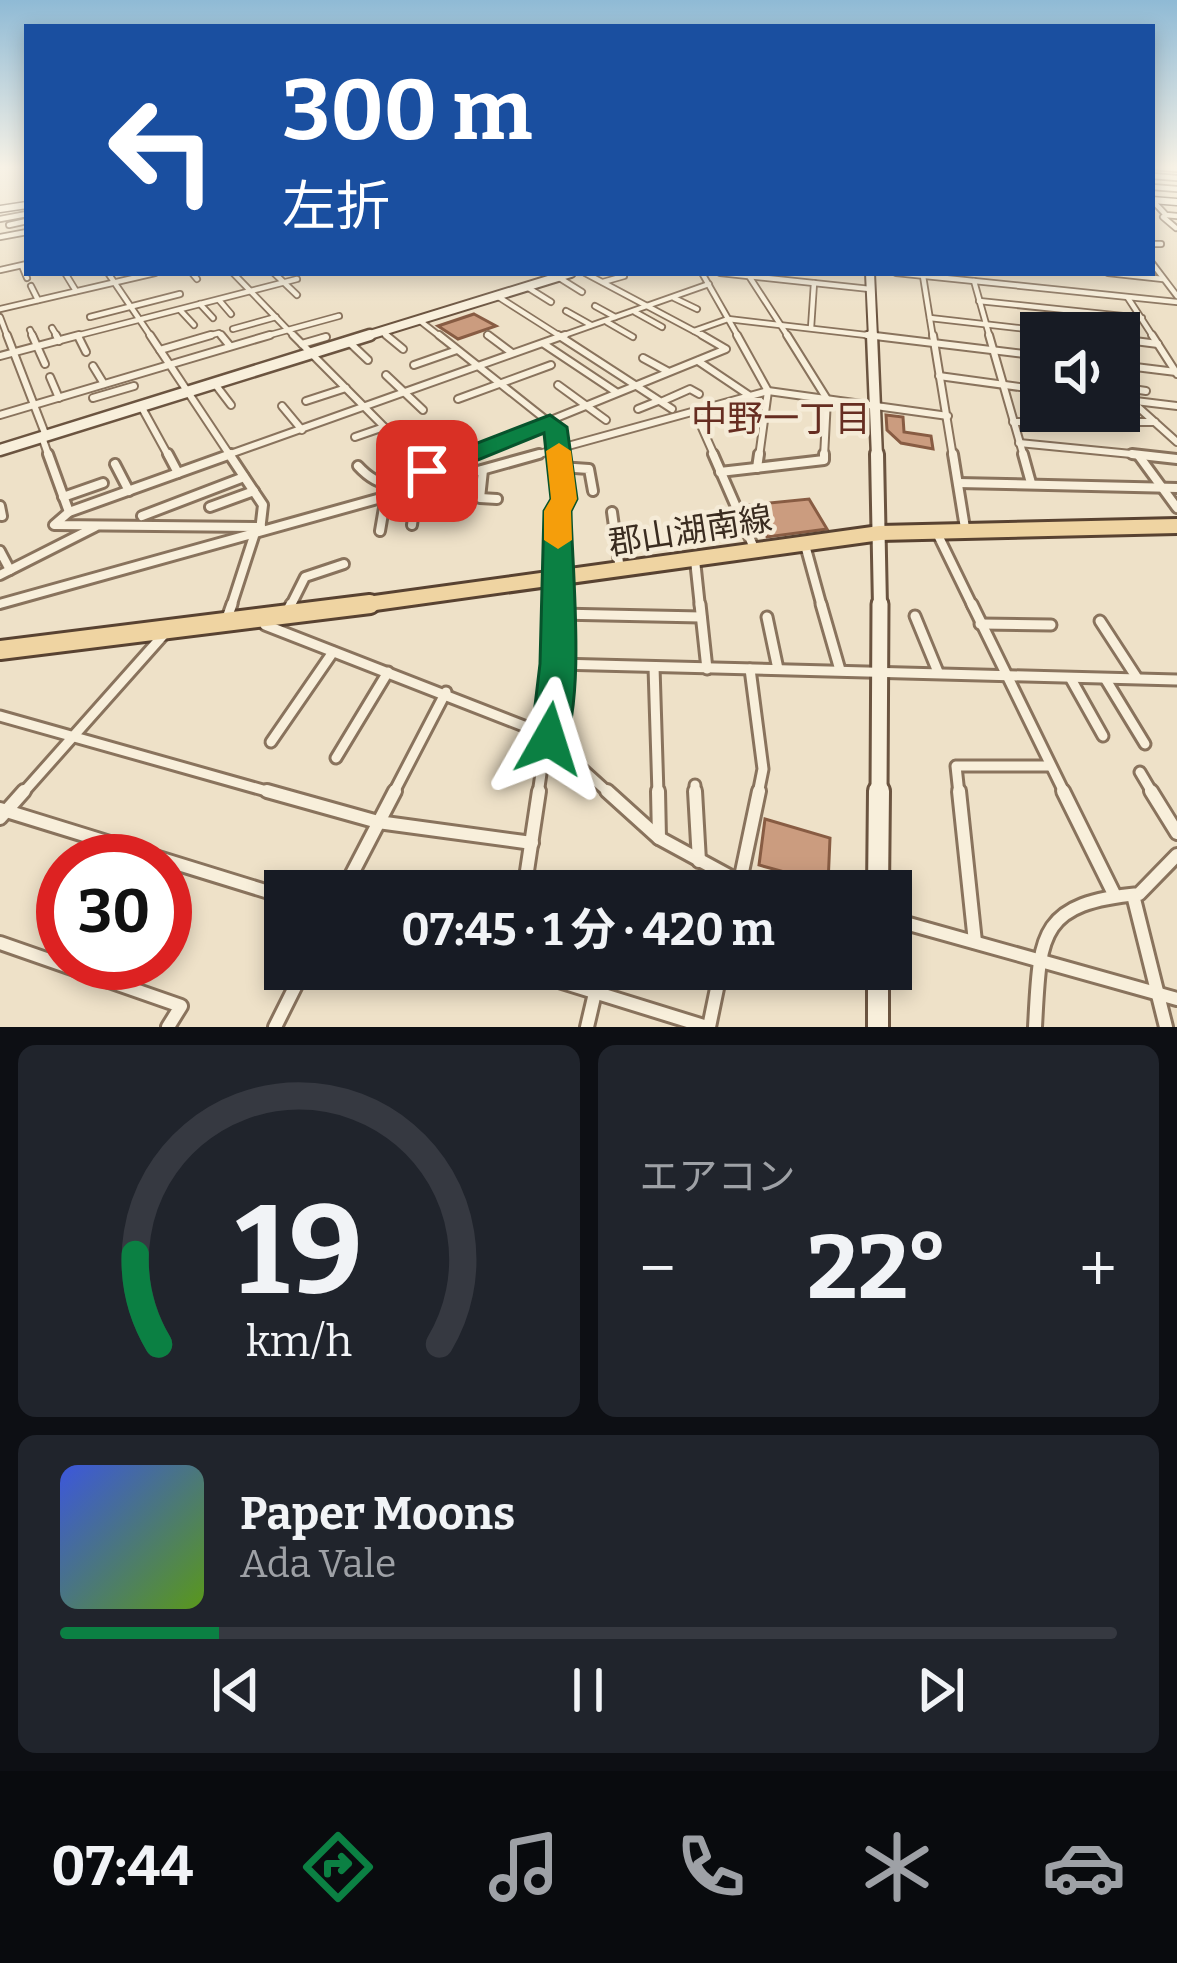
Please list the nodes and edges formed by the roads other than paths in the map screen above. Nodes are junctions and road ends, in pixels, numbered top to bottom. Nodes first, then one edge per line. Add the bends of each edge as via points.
1 (1163, 217) dead end
2 (24, 219) edge
3 (9, 225) dead end
4 (1177, 228) edge
5 (1155, 244) edge
6 (1161, 244) dead end
7 (24, 265) edge
8 (1155, 268) edge
9 (0, 270) edge
10 (67, 276) edge
11 (111, 276) edge
12 (140, 276) edge
13 (236, 276) edge
14 (277, 276) edge
15 (562, 276) edge
16 (591, 276) edge
17 (621, 276) edge
18 (704, 276) edge
19 (749, 276) edge
20 (763, 276) edge
21 (923, 276) edge
22 (1141, 276) edge
23 (558, 277) junction
24 (1163, 278) junction
25 (297, 279) dead end
26 (870, 281) edge
27 (974, 281) junction
28 (115, 282) junction
29 (602, 282) junction
30 (284, 283) junction
31 (814, 283) junction
32 (709, 284) junction
33 (31, 286) dead end
34 (205, 287) dead end
35 (526, 287) junction
36 (251, 291) junction
37 (76, 292) junction
38 (582, 292) dead end
39 (180, 294) dead end
40 (297, 295) dead end
41 (497, 296) junction
42 (673, 297) junction
43 (1128, 297) junction
44 (1177, 299) edge
45 (38, 300) junction
46 (218, 300) junction
47 (979, 301) junction
48 (551, 302) dead end
49 (200, 304) junction
50 (595, 306) dead end
51 (131, 307) junction
52 (647, 307) junction
53 (312, 308) dead end
54 (697, 309) dead end
55 (180, 310) junction
56 (566, 311) dead end
57 (634, 311) junction
58 (0, 313) edge
59 (231, 314) dead end
60 (339, 316) dead end
61 (90, 317) dead end
62 (276, 317) junction
63 (616, 317) junction
64 (212, 318) dead end
65 (930, 318) junction
66 (1142, 318) junction
67 (728, 319) junction
68 (140, 320) junction
69 (325, 320) junction
70 (419, 320) junction
71 (606, 321) junction
72 (778, 324) junction
73 (985, 324) junction
74 (194, 325) dead end
75 (592, 326) junction
76 (662, 327) dead end
77 (52, 328) dead end
78 (233, 328) dead end
79 (811, 328) junction
80 (1020, 328) edge
81 (30, 330) dead end
82 (289, 330) junction
83 (382, 332) junction
84 (694, 332) junction
85 (488, 334) dead end
86 (871, 335) junction
87 (77, 336) junction
88 (562, 336) junction
89 (326, 337) dead end
90 (633, 337) dead end
91 (4, 340) edge
92 (59, 341) junction
93 (349, 342) junction
94 (1140, 342) edge
95 (543, 343) junction
96 (935, 343) junction
97 (302, 344) junction
98 (1158, 344) junction
99 (230, 346) junction
100 (37, 347) junction
101 (404, 349) dead end
102 (160, 350) junction
103 (457, 350) junction
104 (993, 350) junction
105 (86, 352) dead end
106 (14, 353) junction
107 (1020, 353) edge
108 (312, 354) junction
109 (514, 354) junction
110 (0, 356) edge
111 (644, 358) dead end
112 (368, 360) dead end
113 (697, 361) junction
114 (45, 364) dead end
115 (170, 364) junction
116 (414, 365) dead end
117 (550, 365) dead end
118 (93, 366) dead end
119 (478, 367) junction
120 (1140, 368) edge
121 (668, 372) junction
122 (1176, 373) edge
123 (386, 375) dead end
124 (129, 376) junction
125 (939, 376) junction
126 (50, 377) dead end
127 (104, 384) junction
128 (215, 384) junction
129 (500, 384) junction
130 (558, 385) dead end
131 (635, 385) junction
132 (1002, 385) junction
133 (1020, 387) edge
134 (346, 388) junction
135 (768, 391) junction
136 (1140, 391) edge
137 (1146, 391) dead end
138 (188, 392) junction
139 (405, 393) junction
140 (617, 393) junction
141 (699, 394) dead end
142 (750, 396) junction
143 (58, 398) junction
144 (93, 398) dead end
145 (458, 399) dead end
146 (827, 399) junction
147 (306, 401) dead end
148 (660, 401) junction
149 (1140, 401) edge
150 (34, 405) junction
151 (231, 405) dead end
152 (141, 406) junction
153 (283, 406) dead end
154 (585, 406) junction
155 (874, 406) junction
156 (1177, 406) edge
157 (365, 407) junction
158 (1140, 408) edge
159 (672, 409) dead end
160 (423, 410) dead end
161 (638, 410) dead end
162 (695, 412) junction
163 (0, 415) edge
164 (948, 416) junction
165 (606, 420) dead end
166 (550, 422) junction
167 (1013, 422) junction
168 (1155, 422) junction
169 (384, 427) junction
170 (302, 430) junction
171 (442, 431) dead end
172 (44, 437) junction
173 (355, 437) dead end
174 (1177, 442) edge
175 (1019, 443) junction
176 (558, 448) junction
177 (0, 450) edge
178 (230, 455) junction
179 (468, 455) junction
180 (1139, 455) junction
181 (1177, 458) edge
182 (116, 464) dead end
183 (358, 466) dead end
184 (560, 467) junction
185 (757, 468) junction
186 (483, 470) junction
187 (427, 471) junction
188 (720, 472) junction
189 (178, 473) junction
190 (244, 477) junction
191 (103, 482) dead end
192 (958, 483) junction
193 (1031, 483) junction
194 (1161, 487) junction
195 (417, 488) junction
196 (1177, 488) edge
197 (129, 491) junction
198 (254, 491) junction
199 (593, 491) dead end
200 (386, 493) junction
201 (63, 497) junction
202 (497, 500) dead end
203 (210, 507) dead end
204 (1177, 508) edge
205 (69, 512) junction
206 (612, 512) dead end
207 (142, 516) dead end
208 (412, 525) dead end
209 (98, 526) junction
210 (1170, 526) edge
211 (965, 528) junction
212 (935, 530) junction
213 (258, 531) junction
214 (380, 531) dead end
215 (880, 533) junction
216 (1177, 542) edge
217 (805, 543) junction
218 (754, 550) junction
219 (0, 551) edge
220 (695, 560) junction
221 (344, 564) dead end
222 (10, 570) junction
223 (620, 571) junction
224 (0, 575) edge
225 (559, 580) junction
226 (0, 604) edge
227 (558, 614) junction
228 (286, 615) junction
229 (915, 616) dead end
230 (701, 617) junction
231 (767, 617) dead end
232 (265, 618) junction
233 (1100, 621) dead end
234 (226, 623) junction
235 (980, 624) junction
236 (1051, 625) dead end
237 (167, 631) junction
238 (0, 650) edge
239 (333, 652) junction
240 (557, 664) junction
241 (654, 667) junction
242 (707, 669) junction
243 (750, 669) junction
244 (778, 669) junction
245 (840, 670) junction
246 (878, 671) junction
247 (938, 672) junction
248 (388, 673) junction
249 (1004, 675) junction
250 (1070, 677) junction
251 (1106, 678) junction
252 (1138, 679) junction
253 (1177, 680) edge
254 (446, 692) junction
255 (0, 716) edge
256 (1103, 736) dead end
257 (71, 739) junction
258 (549, 739) junction
259 (271, 742) dead end
260 (1145, 745) dead end
261 (336, 758) dead end
262 (1050, 766) junction
263 (1140, 772) dead end
264 (695, 785) dead end
265 (2, 813) edge
266 (378, 822) junction
267 (1177, 833) edge
268 (659, 838) junction
269 (532, 843) junction
270 (1177, 855) edge
271 (699, 861) junction
272 (354, 870) edge
273 (528, 870) edge
274 (712, 870) edge
275 (743, 870) edge
276 (878, 870) edge
277 (264, 891) edge
278 (1114, 894) junction
279 (1133, 895) junction
280 (912, 925) edge
281 (975, 942) junction
282 (0, 943) edge
283 (1040, 959) junction
284 (294, 990) edge
285 (586, 990) edge
286 (717, 990) edge
287 (878, 990) edge
288 (596, 993) junction
289 (1159, 994) junction
290 (1177, 999) edge
291 (666, 1021) edge
292 (168, 1027) edge
293 (275, 1027) edge
294 (587, 1027) edge
295 (708, 1027) edge
296 (878, 1027) edge
297 (1035, 1027) edge
298 (1166, 1027) edge

1 - 4 street
2 - 3 street
5 - 6 street
7 - 9 street
8 - 24 street
10 - 37 street
11 - 28 street
12 - 28 street
13 - 36 street
14 - 30 street
15 - 23 street
16 - 29 street
17 - 29 street
18 - 32 street
19 - 72 street
20 - 31 street
21 - 27 street
21 - 65 street
22 - 24 street
23 - 35 street
23 - 38 street
24 - 44 street
25 - 30 street
26 - 31 street
26 - 86 street
27 - 43 street
27 - 47 street
28 - 37 street
28 - 51 street
29 - 52 street
30 - 36 street
30 - 40 street
31 - 79 street
32 - 42 street
32 - 67 street
33 - 45 street
34 - 46 street
35 - 41 street
35 - 48 street
36 - 46 street
36 - 62 street
37 - 45 street
39 - 51 street
41 - 70 street
41 - 88 street
42 - 52 street
42 - 54 street
43 - 44 street
43 - 66 street
45 - 58 street
46 - 49 street
46 - 59 street
47 - 66 street
47 - 73 street
49 - 55 street
49 - 64 street
50 - 63 street
51 - 61 street
51 - 68 street
52 - 57 street
52 - 84 street
53 - 69 street
55 - 68 street
55 - 74 street
56 - 75 street
57 - 63 street
57 - 76 street
58 - 91 street
60 - 69 street
62 - 78 street
62 - 82 street
63 - 71 street
65 - 73 street
65 - 96 street
66 - 98 street
67 - 72 street
67 - 84 street
67 - 135 street
68 - 87 street
68 - 102 street
69 - 82 street
70 - 83 street
70 - 103 street
71 - 75 street
71 - 90 street
72 - 79 street
72 - 146 street
73 - 80 street
73 - 104 street
75 - 88 street
77 - 92 street
79 - 86 street
81 - 100 street
82 - 97 street
82 - 99 street
83 - 93 street
83 - 101 street
84 - 113 street via 726,349
85 - 109 street
86 - 96 street
86 - 155 street
87 - 92 street
87 - 105 street
88 - 95 street
88 - 131 street
89 - 97 street
91 - 106 street
92 - 100 street
93 - 108 street
93 - 112 street
94 - 98 street
95 - 109 street
95 - 140 street
96 - 104 street
96 - 125 street
97 - 108 street
98 - 122 street
99 - 102 street via 219,333
99 - 115 street
100 - 106 street
100 - 114 street
102 - 115 street
103 - 116 street
103 - 119 street
104 - 107 street
104 - 132 street
106 - 110 street
106 - 150 street
108 - 128 street
108 - 134 street
109 - 119 street
111 - 121 street
113 - 121 street
113 - 142 street
115 - 124 street
115 - 138 street
117 - 129 street
118 - 127 street
119 - 129 street
119 - 139 street
120 - 122 street
121 - 131 street
123 - 139 street
124 - 127 street
124 - 144 street via 134,387
125 - 132 street
125 - 164 street
126 - 143 street
127 - 143 street
128 - 138 street
128 - 151 street
129 - 145 street
129 - 166 street
130 - 154 street
131 - 140 street
131 - 148 street
132 - 133 street
132 - 167 street
134 - 147 street
134 - 157 street
135 - 142 street
135 - 146 street
135 - 185 street
136 - 137 street
138 - 152 street
138 - 178 street
139 - 157 street
139 - 160 street
140 - 154 street
141 - 148 street via 690,389
142 - 162 street
143 - 150 street
146 - 155 street
146 - 185 street via 824,460
148 - 159 street
148 - 161 street
149 - 156 street
150 - 163 street
150 - 172 street
152 - 172 street
152 - 189 street
153 - 170 street
154 - 165 street
154 - 166 street
155 - 164 street
155 - 215 street
157 - 169 street
157 - 170 street
158 - 168 street
162 - 176 street
162 - 188 street
164 - 192 street
166 - 176 street
166 - 179 street
167 - 168 street
167 - 175 street
168 - 174 street
169 - 173 street
169 - 187 street
170 - 178 street
171 - 179 street
172 - 177 street
172 - 201 street
175 - 180 street
175 - 193 street
176 - 184 street
176 - 186 street
178 - 189 street
178 - 190 street
179 - 187 street
180 - 181 street
180 - 194 street
182 - 197 street
183 - 200 street
184 - 199 street via 589,469
184 - 225 street
185 - 188 street
186 - 195 street
186 - 202 street via 480,498
187 - 200 street
188 - 218 street
189 - 197 street
190 - 198 street
190 - 207 street
191 - 201 street
192 - 193 street
192 - 211 street
193 - 194 street
194 - 196 street
194 - 204 street
195 - 200 street
195 - 208 street
197 - 205 street
198 - 203 street
198 - 213 street via 264,511
200 - 213 street
200 - 214 street
201 - 205 street
205 - 209 street via 54,525
206 - 223 street
209 - 213 street
209 - 222 street
210 - 211 main road, 郡山湖南線
210 - 216 street
211 - 212 main road, 郡山湖南線
212 - 215 main road, 郡山湖南線
212 - 235 street
213 - 226 street
213 - 234 street
215 - 217 main road, 郡山湖南線
215 - 246 street
217 - 218 main road, 郡山湖南線
217 - 245 street
218 - 220 main road, 郡山湖南線
219 - 222 street
220 - 223 main road, 郡山湖南線
220 - 230 street
221 - 228 street via 305,577
222 - 224 street
223 - 225 main road, 郡山湖南線
225 - 227 street
225 - 228 main road, 郡山湖南線
227 - 230 street
227 - 240 street
228 - 232 main road, 郡山湖南線
229 - 247 street
230 - 242 street
231 - 244 street
232 - 234 main road, 郡山湖南線
232 - 239 street via 265,625
233 - 252 street
234 - 237 main road, 郡山湖南線
235 - 236 street
235 - 249 street
237 - 238 main road, 郡山湖南線
237 - 257 street
239 - 248 street
239 - 259 street
240 - 241 street
240 - 258 street
241 - 242 street
241 - 268 street
242 - 243 street
243 - 244 street
243 - 275 street via 764,769
244 - 245 street
245 - 246 street
246 - 247 street
246 - 276 street
247 - 249 street
248 - 254 street
248 - 261 street
249 - 250 street
249 - 262 street
250 - 251 street
250 - 256 street
251 - 252 street
251 - 260 street
252 - 253 street
254 - 258 street
254 - 266 street
255 - 257 street
257 - 265 street
257 - 266 street
258 - 268 street
258 - 269 street
262 - 278 street
262 - 281 street via 956,766
263 - 267 street
264 - 271 street
265 - 277 street
266 - 269 street
266 - 272 street
268 - 271 street
269 - 273 street
270 - 279 street
271 - 274 street
278 - 279 street
278 - 283 street via 1060,914 1047,926
279 - 289 street
280 - 281 street
281 - 283 street
282 - 292 street via 181,1006
283 - 289 street
283 - 297 street
284 - 293 street
285 - 288 street
286 - 295 street
287 - 296 street
288 - 291 street
288 - 294 street
289 - 290 street
289 - 298 street
291 - 295 street

